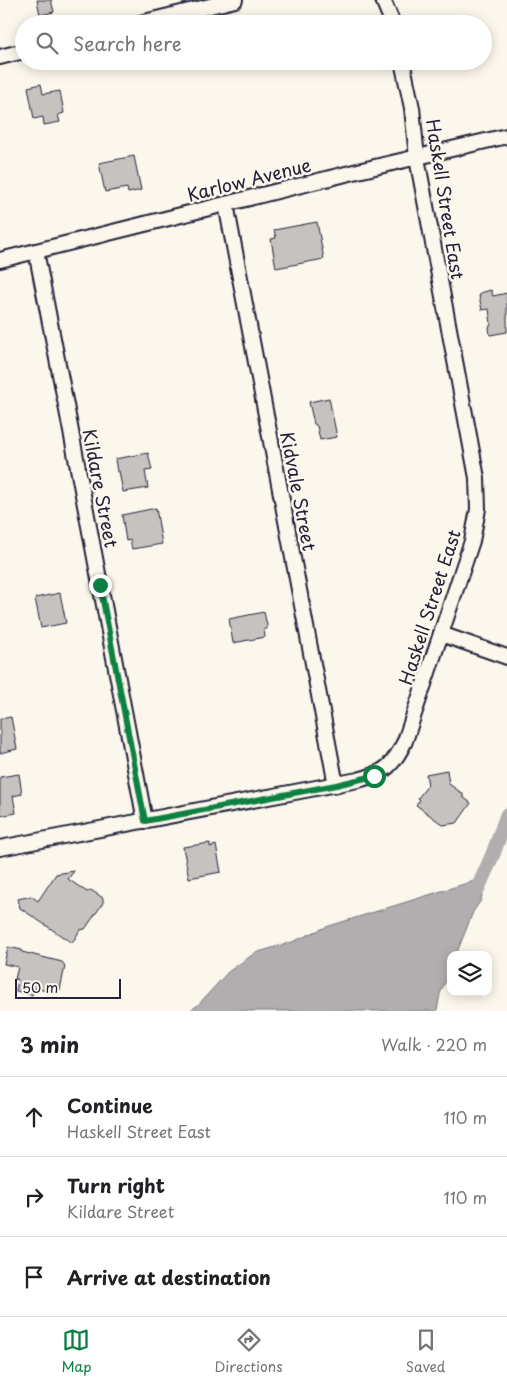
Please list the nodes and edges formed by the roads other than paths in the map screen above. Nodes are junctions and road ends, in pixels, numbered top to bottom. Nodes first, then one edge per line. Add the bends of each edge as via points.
1 (235, 0) edge
2 (383, 0) edge
3 (173, 15) edge
4 (389, 15) edge
5 (15, 53) edge
6 (0, 56) edge
7 (404, 70) edge
8 (507, 136) edge
9 (417, 158) junction
10 (226, 204) junction
11 (36, 251) junction
12 (0, 260) edge
13 (441, 634) junction
14 (507, 657) edge
15 (336, 785) junction
16 (145, 821) junction
17 (0, 848) edge

1 - 3 street
2 - 4 street
5 - 6 street
7 - 9 street, Haskell Street East
8 - 9 street, Karlow Avenue
9 - 10 street, Karlow Avenue
9 - 13 street, Haskell Street East via 478,494 472,541
10 - 11 street, Karlow Avenue
10 - 15 street, Kidvale Street
11 - 12 street, Karlow Avenue
11 - 16 street, Kildare Street
13 - 14 street
13 - 15 street, Haskell Street East via 398,756 374,776
15 - 16 street, Haskell Street East
16 - 17 street, Haskell Street East

